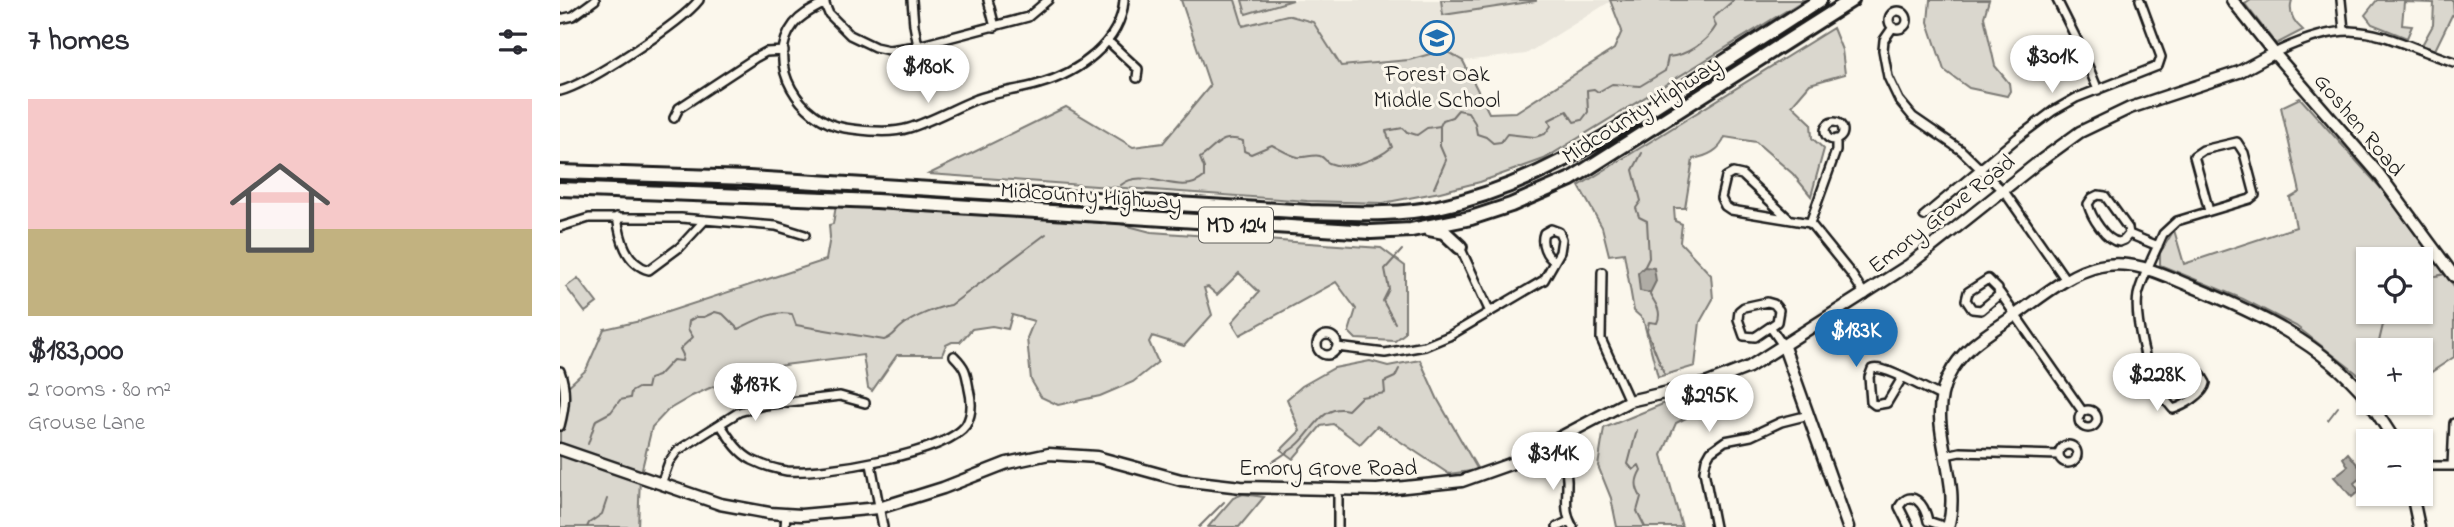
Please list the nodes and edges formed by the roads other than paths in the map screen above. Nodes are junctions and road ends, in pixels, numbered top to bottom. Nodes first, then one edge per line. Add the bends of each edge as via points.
1 (699, 0) edge
2 (912, 0) edge
3 (988, 0) edge
4 (1048, 0) edge
5 (1124, 0) edge
6 (1820, 0) edge
7 (1852, 0) edge
8 (2057, 0) edge
9 (2140, 0) edge
10 (2232, 0) edge
11 (2342, 0) edge
12 (589, 2) edge
13 (824, 2) edge
14 (560, 19) edge
15 (995, 27) junction
16 (1893, 27) dead end
17 (2344, 30) junction
18 (1108, 40) junction
19 (918, 46) junction
20 (783, 51) junction
21 (2274, 53) junction
22 (2454, 62) edge
23 (1137, 78) dead end
24 (2098, 90) junction
25 (560, 91) edge
26 (674, 118) dead end
27 (1836, 139) dead end
28 (1982, 169) junction
29 (560, 172) edge
30 (560, 189) edge
31 (2002, 190) junction
32 (2208, 211) junction
33 (1924, 216) dead end
34 (617, 217) junction
35 (1471, 218) junction
36 (1788, 218) junction
37 (705, 220) junction
38 (1810, 223) junction
39 (560, 227) edge
40 (1425, 228) junction
41 (2129, 234) junction
42 (805, 235) dead end
43 (2158, 246) junction
44 (1460, 247) junction
45 (1554, 261) dead end
46 (2149, 269) junction
47 (1602, 272) dead end
48 (2454, 276) edge
49 (2066, 280) junction
50 (2000, 293) junction
51 (1865, 295) junction
52 (1490, 312) junction
53 (2016, 315) junction
54 (1771, 328) junction
55 (1337, 347) dead end
56 (1783, 347) junction
57 (954, 356) dead end
58 (560, 371) edge
59 (1902, 378) junction
60 (2356, 388) edge
61 (563, 389) edge
62 (2160, 394) junction
63 (1941, 396) junction
64 (560, 400) edge
65 (1629, 401) junction
66 (865, 403) dead end
67 (2083, 412) dead end
68 (1809, 415) junction
69 (2454, 423) edge
70 (720, 424) junction
71 (560, 426) edge
72 (1555, 442) junction
73 (560, 449) edge
74 (1946, 455) junction
75 (2059, 455) dead end
76 (871, 464) junction
77 (2433, 466) edge
78 (2453, 466) edge
79 (661, 484) junction
80 (1338, 489) junction
81 (2415, 506) edge
82 (879, 508) junction
83 (786, 514) junction
84 (1571, 524) edge
85 (1925, 524) edge
86 (785, 527) edge
87 (883, 527) edge
88 (1338, 527) edge
89 (1557, 527) edge
90 (1716, 527) edge
91 (1848, 527) edge
92 (1909, 527) edge
93 (1947, 527) edge
94 (2419, 527) edge

1 - 25 street via 683,17 588,80
2 - 19 street
3 - 15 street
4 - 15 street via 1028,17
5 - 18 street via 1119,24
6 - 29 main road, Midcounty Highway / MD 124 via 1546,171 1436,208 1382,214 1310,212 750,178
7 - 35 main road, Midcounty Highway / MD 124 via 1571,179
8 - 24 street
9 - 24 street, Emory Grove Road via 2160,62 2154,69
10 - 21 street, Goshen Road
11 - 17 street
12 - 14 street via 573,16
13 - 19 street via 838,25 861,42 890,50
13 - 20 street via 795,23
15 - 19 street
16 - 28 street via 1883,50 1899,100 1911,115
17 - 21 street, Emory Grove Road
17 - 22 street, Emory Grove Road via 2378,33
18 - 20 street via 1059,77 888,131 844,128 819,118 791,90
18 - 23 street via 1138,69
20 - 26 street via 754,58 679,108
21 - 31 street, Emory Grove Road via 2239,72 2130,108 2089,127
21 - 48 street, Goshen Road via 2384,181
24 - 28 street, Emory Grove Road via 2039,120
27 - 38 street via 1836,151
28 - 31 street
28 - 33 street, Emory Grove Road
30 - 40 main road, Midcounty Highway / MD 124 via 863,200 1371,232
31 - 49 street
31 - 51 street, Emory Grove Road
32 - 32 street via 2194,156 2237,142 2255,194
32 - 43 street via 2172,224
34 - 37 street
34 - 37 street via 627,252 649,270
34 - 39 street via 578,220
35 - 40 main road, Midcounty Highway / MD 124
35 - 44 main road
36 - 36 street via 1726,207 1721,198 1726,177 1742,174
36 - 38 street
37 - 42 street via 776,226
38 - 51 street
40 - 44 main road via 1444,232
41 - 41 street via 2106,196 2091,199 2088,209 2110,240 2122,242
41 - 43 street
43 - 46 street
44 - 52 street
45 - 52 street via 1544,279
46 - 49 street via 2104,265
46 - 60 street via 2280,327 2321,354
46 - 62 street via 2138,307 2148,369
47 - 65 street via 1601,339
49 - 53 street
50 - 50 street via 1986,280 1969,291 1966,300 1972,309 1981,310
50 - 53 street
51 - 56 street, Emory Grove Road
52 - 55 street via 1449,336 1410,350 1385,353
53 - 63 street via 1965,353
53 - 67 street
54 - 54 street via 1780,314 1773,303 1739,311 1740,330 1746,337
54 - 56 street
56 - 65 street, Emory Grove Road via 1725,378
56 - 68 street
57 - 76 street via 966,368 971,398 965,426 922,449
58 - 61 street
59 - 59 street via 1873,369 1869,377 1871,402 1889,402
59 - 63 street
61 - 64 street
61 - 71 street
62 - 62 street via 2171,408 2177,408 2206,383 2194,371
63 - 74 street via 1939,420
65 - 72 street, Emory Grove Road
66 - 70 street via 840,396 764,405
68 - 90 street via 1725,441 1711,451 1704,471
68 - 91 street
69 - 78 street
70 - 76 street via 740,451 771,467 803,471
70 - 79 street via 677,451
72 - 80 street, Emory Grove Road via 1462,481 1377,490
72 - 84 street via 1566,466 1565,504
73 - 79 street, Emory Grove Road
74 - 75 street
74 - 93 street via 1952,496
76 - 82 street
77 - 78 street
79 - 83 street, Emory Grove Road via 720,504
80 - 82 street, Emory Grove Road via 1210,485 1097,457 1049,454 1007,463
80 - 88 street
81 - 94 street
82 - 83 street, Emory Grove Road
82 - 87 street
83 - 86 street
84 - 89 street
85 - 92 street via 1920,502 1909,498 1899,507
85 - 93 street

